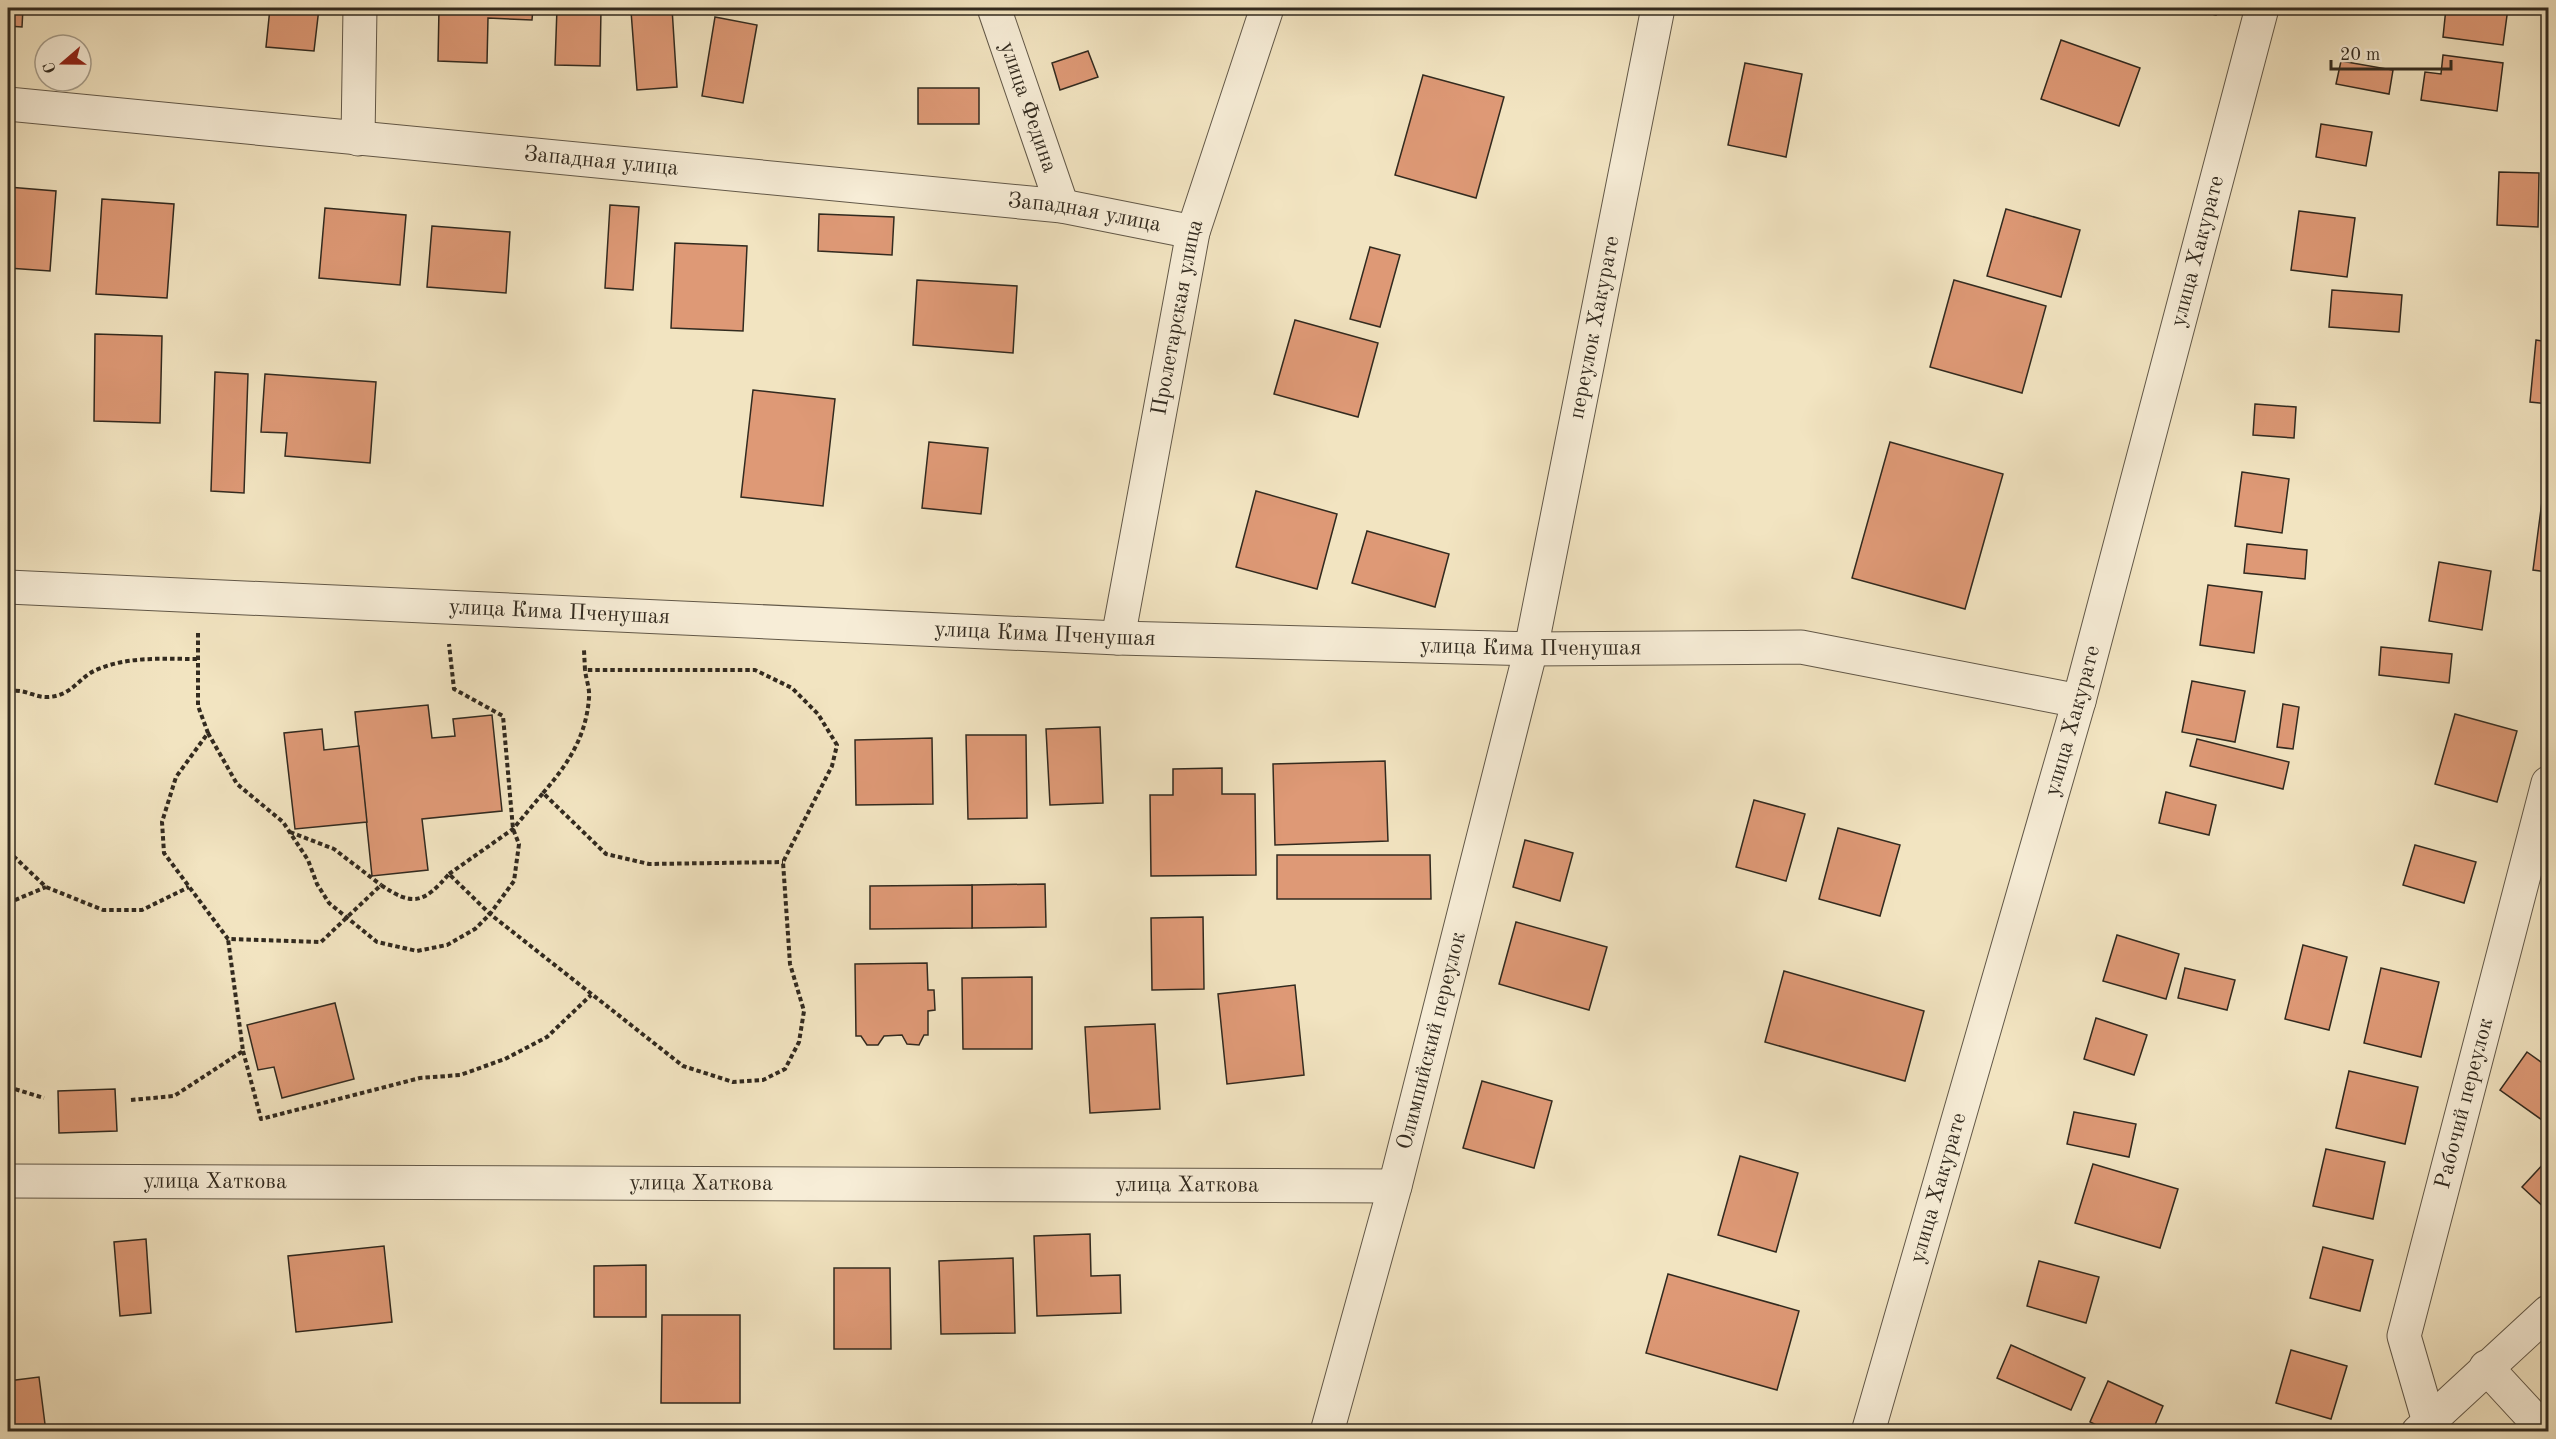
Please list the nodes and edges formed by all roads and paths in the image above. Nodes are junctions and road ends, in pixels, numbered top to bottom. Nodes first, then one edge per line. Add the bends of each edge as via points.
1 (360, 8) edge
2 (994, 8) edge
3 (1267, 8) edge
4 (1658, 8) edge
5 (2262, 8) edge
6 (8, 104) edge
7 (358, 139) junction
8 (1062, 206) junction
9 (1194, 232) junction
10 (8, 587) edge
11 (199, 596) junction
12 (444, 607) junction
13 (582, 613) junction
14 (1118, 638) junction
15 (1531, 648) junction
16 (197, 659) junction
17 (585, 670) junction
18 (8, 692) edge
19 (2079, 700) junction
20 (208, 733) junction
21 (2548, 783) edge
22 (543, 793) junction
23 (513, 829) junction
24 (290, 832) junction
25 (8, 851) edge
26 (783, 862) junction
27 (449, 874) junction
28 (381, 885) junction
29 (46, 887) junction
30 (189, 887) junction
31 (8, 903) edge
32 (490, 914) junction
33 (348, 916) junction
34 (228, 939) junction
35 (591, 995) junction
36 (243, 1051) junction
37 (8, 1087) edge
38 (44, 1098) dead end
39 (130, 1100) dead end
40 (8, 1181) edge
41 (1395, 1186) junction
42 (2548, 1312) edge
43 (2486, 1367) junction
44 (2424, 1427) edge
45 (1327, 1431) edge
46 (1868, 1431) edge
47 (2546, 1431) edge

1 - 7 street
2 - 8 street, улица Федина
3 - 9 street, Пролетарская улица
4 - 15 street, переулок Хакурате
5 - 19 street, улица Хакурате
6 - 7 street, Западная улица
7 - 8 street, Западная улица
8 - 9 street, Западная улица
9 - 14 street, Пролетарская улица
10 - 11 street, улица Кима Пченушая
11 - 12 street, улица Кима Пченушая
11 - 16 path
12 - 13 street, улица Кима Пченушая
12 - 23 path via 454,689 503,716
13 - 14 street, улица Кима Пченушая
13 - 17 path
14 - 15 street, улица Кима Пченушая
15 - 19 street, улица Кима Пченушая via 1801,646
15 - 41 street, Олимпийский переулок
16 - 18 path via 128,659 93,671 71,690 48,697 16,689
16 - 20 path via 198,706
17 - 22 path via 590,697 578,746 567,766
17 - 26 path via 755,670 792,688 818,714 837,745 832,766
19 - 46 street, улица Хакурате
20 - 24 path via 237,784
20 - 30 path via 176,777 162,822 164,853
21 - 44 street, Рабочий переулок via 2404,1336
22 - 23 path
22 - 26 path via 606,854 649,864
23 - 27 path
23 - 32 path via 519,844 514,880
24 - 28 path via 334,849
24 - 33 path via 329,903
25 - 29 path
26 - 35 path via 790,964 804,1011 800,1042 785,1069 763,1080 733,1082 683,1066
27 - 28 path via 432,894 414,899 399,897
27 - 32 path
28 - 33 path
29 - 30 path via 103,910 142,910
29 - 31 path
30 - 34 path
32 - 33 path via 475,929 447,945 417,951 377,942
32 - 35 path
33 - 34 path via 321,942
34 - 36 path
35 - 36 path via 547,1037 505,1059 460,1075 420,1078 261,1119
36 - 39 path via 174,1096
37 - 38 path
40 - 41 street, улица Хаткова
41 - 45 street, Олимпийский переулок
42 - 43 street
43 - 44 street
43 - 47 street

